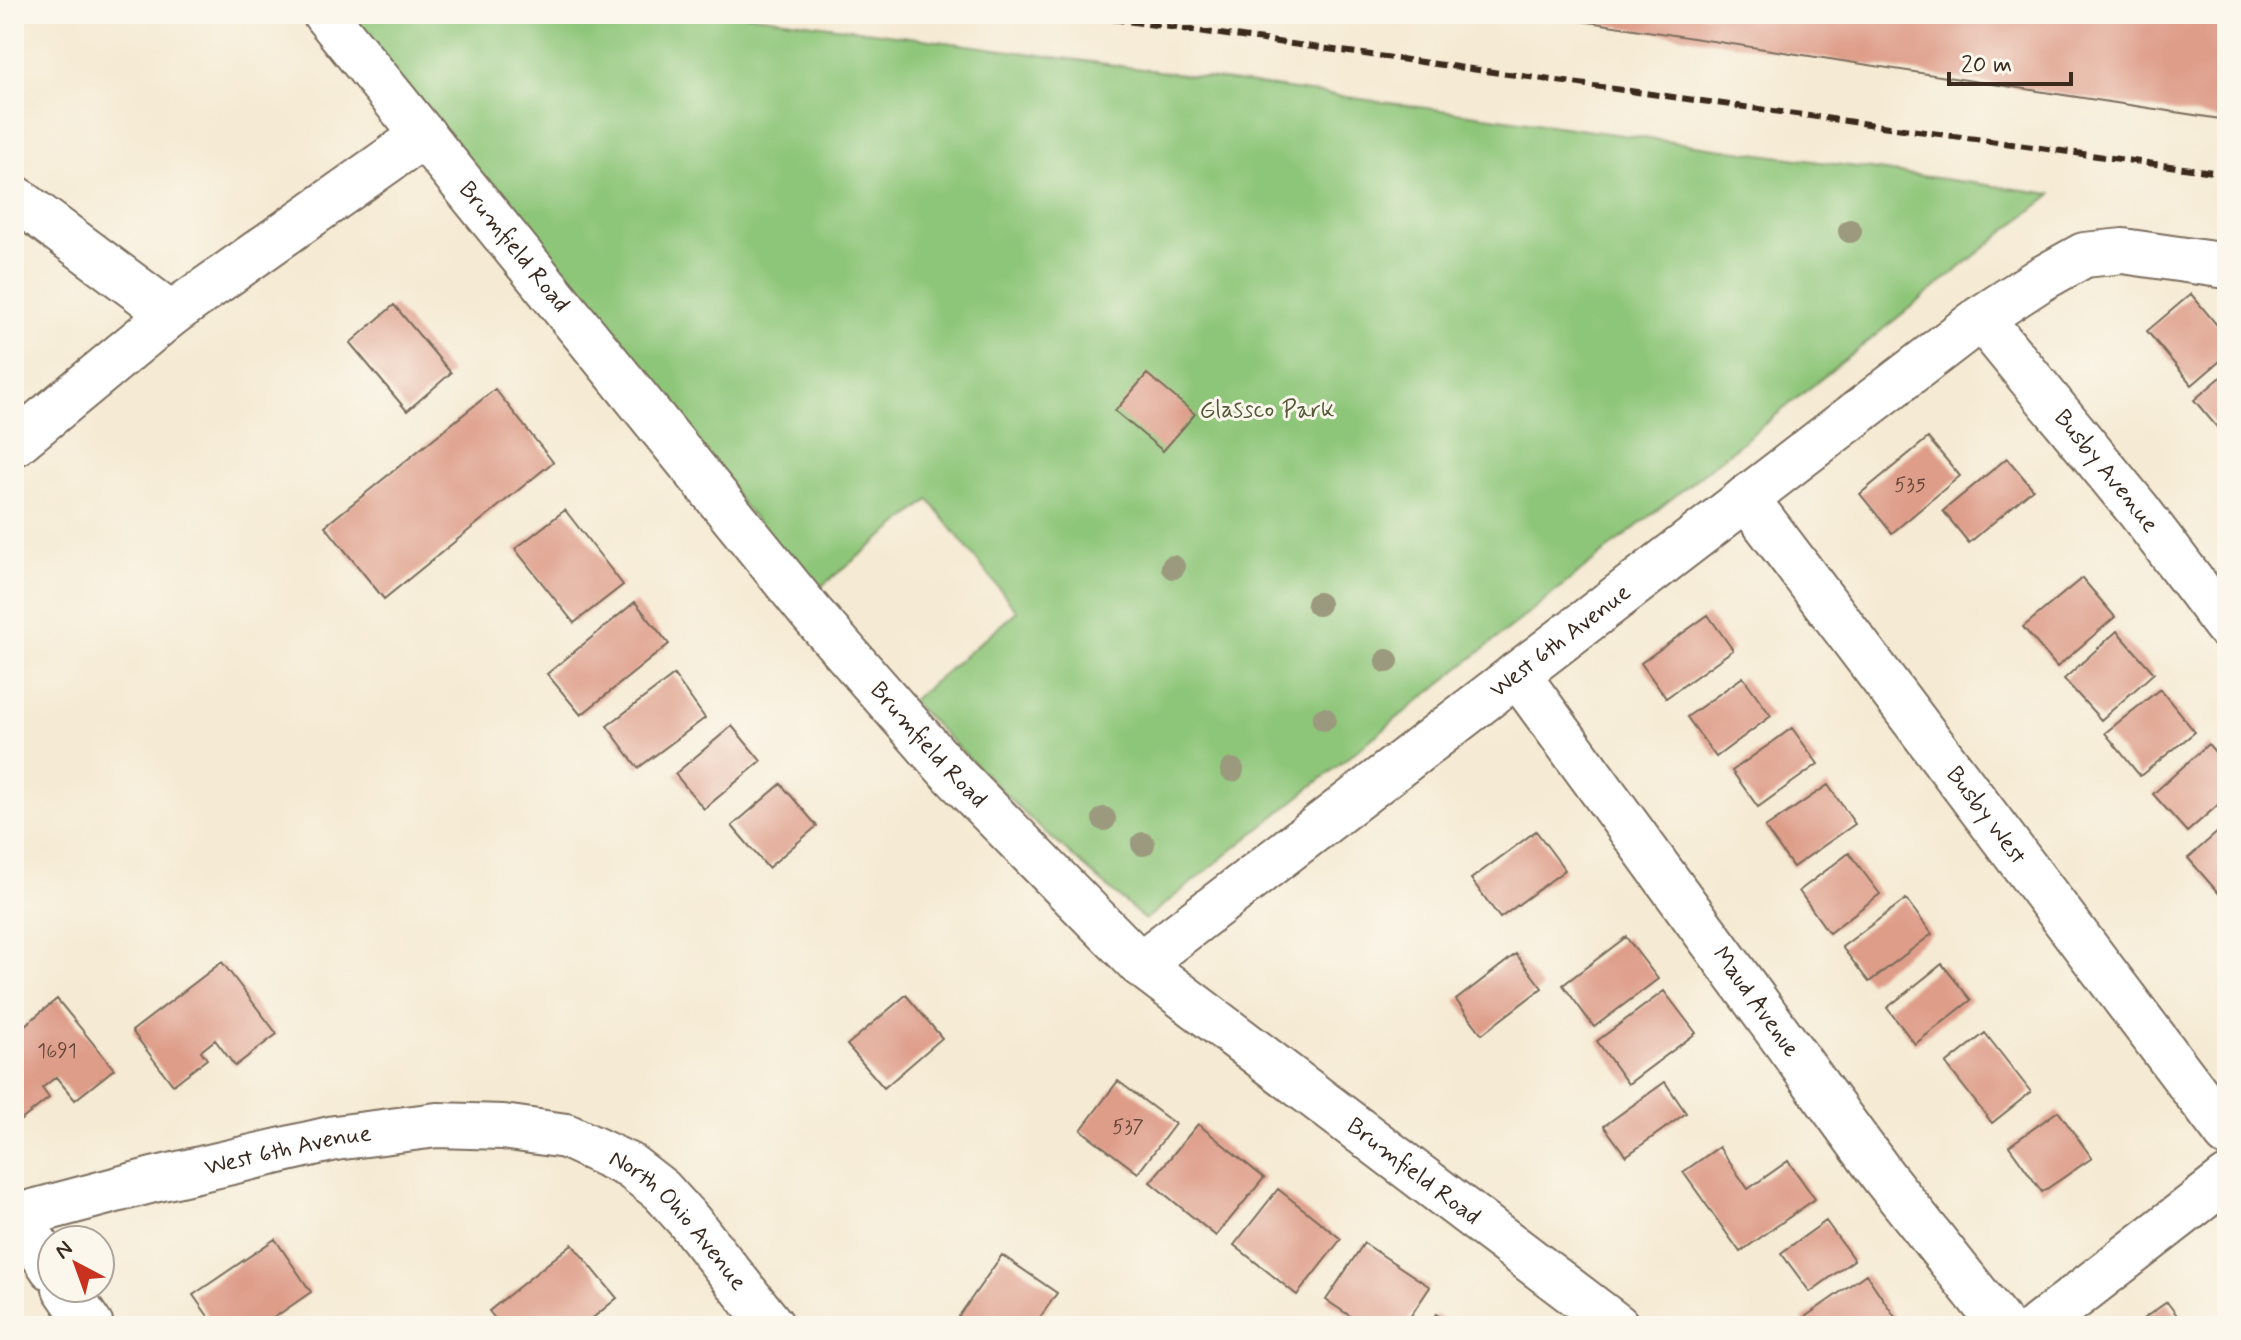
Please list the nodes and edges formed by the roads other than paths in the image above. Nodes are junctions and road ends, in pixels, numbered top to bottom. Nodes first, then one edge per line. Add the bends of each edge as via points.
1 (325, 14) edge
2 (424, 135) junction
3 (14, 197) edge
4 (2227, 266) edge
5 (171, 314) junction
6 (1981, 318) junction
7 (14, 444) edge
8 (1746, 498) junction
9 (2227, 627) edge
10 (1517, 674) junction
11 (1140, 964) junction
12 (2227, 1134) edge
13 (566, 1136) joint
14 (2227, 1179) edge
15 (16, 1217) edge
16 (36, 1245) edge
17 (76, 1304) edge
18 (91, 1326) edge
19 (772, 1326) edge
20 (1617, 1326) edge
21 (2002, 1326) edge
22 (2038, 1326) edge

1 - 2 street, Brumfield Road
2 - 5 street
2 - 11 street, Brumfield Road via 811,613 947,768
3 - 5 street
4 - 6 street, West 6th Avenue via 2123,251 2084,255
5 - 7 street
6 - 8 street, West 6th Avenue
6 - 9 street, Busby Avenue
8 - 10 street, West 6th Avenue
8 - 12 street, Busby West
10 - 11 street, West 6th Avenue
10 - 21 street, Maud Avenue via 1883,1176
11 - 20 street, Brumfield Road
13 - 15 street, West 6th Avenue via 437,1125 335,1138
13 - 19 street, North Ohio Avenue via 630,1166 661,1190
14 - 22 street
15 - 16 street
17 - 18 street

